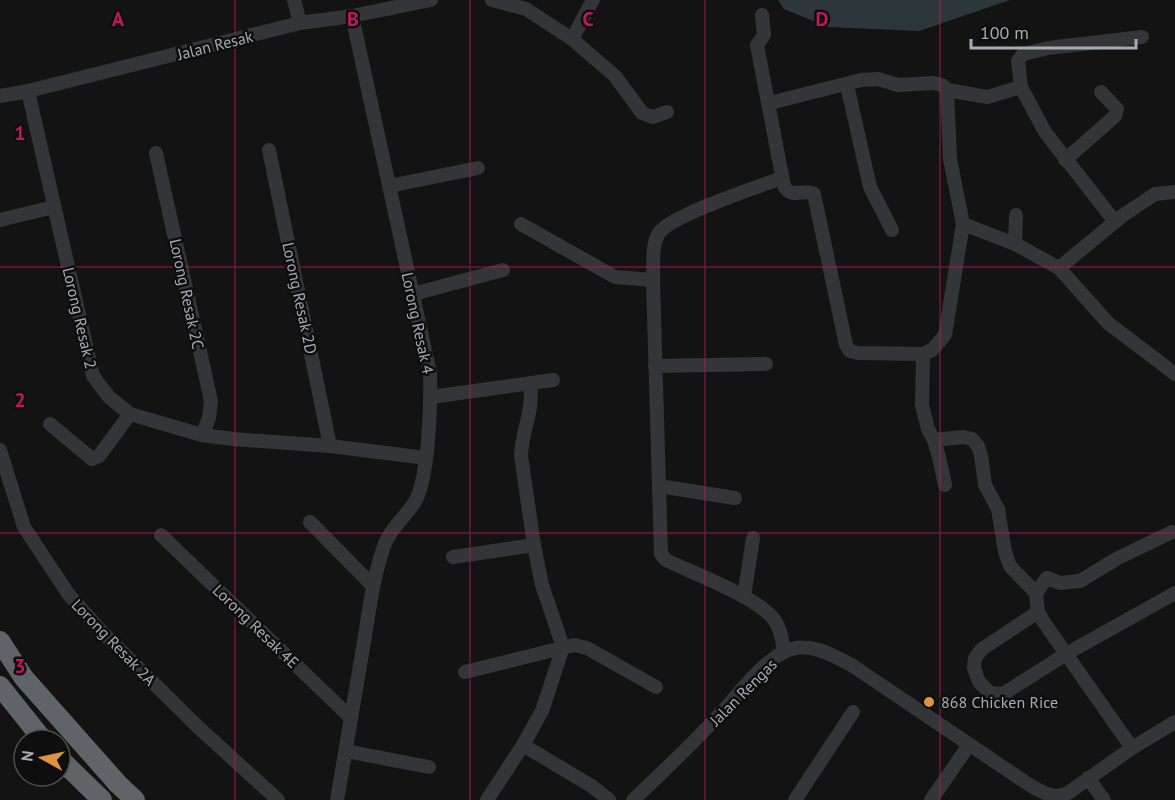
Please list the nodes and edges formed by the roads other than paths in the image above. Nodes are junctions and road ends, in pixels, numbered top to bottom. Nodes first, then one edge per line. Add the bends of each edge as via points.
1 (294, 0) edge
2 (431, 0) edge
3 (492, 0) edge
4 (593, 0) edge
5 (405, 2) edge
6 (762, 15) dead end
7 (352, 16) junction
8 (300, 24) junction
9 (1142, 37) dead end
10 (572, 39) junction
11 (847, 85) junction
12 (1021, 87) junction
13 (947, 90) junction
14 (28, 92) junction
15 (1101, 92) dead end
16 (0, 96) edge
17 (770, 103) junction
18 (667, 112) dead end
19 (269, 150) dead end
20 (156, 153) dead end
21 (1065, 159) junction
22 (478, 168) dead end
23 (782, 178) junction
24 (389, 186) junction
25 (1175, 192) edge
26 (54, 207) junction
27 (1016, 215) dead end
28 (0, 220) edge
29 (1115, 222) junction
30 (521, 224) dead end
31 (963, 224) junction
32 (892, 230) dead end
33 (1015, 244) junction
34 (1059, 268) junction
35 (503, 270) dead end
36 (654, 280) junction
37 (413, 294) junction
38 (923, 354) junction
39 (766, 364) dead end
40 (655, 366) junction
41 (1175, 375) edge
42 (552, 380) dead end
43 (530, 383) junction
44 (431, 397) junction
45 (130, 414) junction
46 (50, 424) dead end
47 (202, 435) junction
48 (934, 440) junction
49 (330, 446) junction
50 (0, 450) edge
51 (426, 458) junction
52 (945, 485) dead end
53 (659, 486) junction
54 (735, 498) dead end
55 (310, 522) dead end
56 (1172, 532) dead end
57 (161, 535) dead end
58 (753, 538) dead end
59 (534, 545) junction
60 (453, 557) dead end
61 (373, 586) junction
62 (1036, 593) junction
63 (1175, 593) edge
64 (744, 597) junction
65 (1038, 612) junction
66 (0, 641) edge
67 (563, 647) junction
68 (784, 652) junction
69 (1066, 654) junction
70 (465, 672) dead end
71 (0, 686) edge
72 (656, 687) dead end
73 (854, 712) dead end
74 (351, 718) junction
75 (1175, 722) edge
76 (33, 728) edge
77 (523, 745) junction
78 (969, 745) junction
79 (1132, 748) junction
80 (346, 751) junction
81 (429, 767) dead end
82 (72, 771) edge
83 (1085, 781) junction
84 (1053, 798) edge
85 (102, 800) edge
86 (135, 800) edge
87 (278, 800) edge
88 (337, 800) edge
89 (487, 800) edge
90 (609, 800) edge
91 (633, 800) edge
92 (795, 800) edge
93 (931, 800) edge
94 (1069, 800) edge
95 (1104, 800) edge

1 - 8 street
2 - 5 street, Jalan Resak
3 - 10 street via 526,9
4 - 10 street
5 - 7 street, Jalan Resak
6 - 17 street via 764,35 758,45
7 - 8 street, Jalan Resak
7 - 24 street, Lorong Resak 4
8 - 14 street, Jalan Resak
9 - 12 street via 1023,54 1018,61
10 - 18 street via 615,76 642,113 652,117
11 - 13 street via 878,79 898,85 933,83
11 - 17 street
11 - 32 street via 870,187
12 - 13 street via 987,97
12 - 21 street
13 - 31 street via 950,159
14 - 16 street, Jalan Resak
14 - 26 street, Lorong Resak 2
15 - 21 street via 1117,109 1115,116
17 - 23 street
19 - 49 street, Lorong Resak 2D
20 - 47 street, Lorong Resak 2C via 211,400
21 - 29 street
22 - 24 street
23 - 36 street via 690,213 664,228 655,244
23 - 38 street via 789,193 814,194 850,351
24 - 37 street, Lorong Resak 4
25 - 29 street via 1155,194
26 - 28 street
26 - 45 street, Lorong Resak 2 via 93,376 109,397
27 - 33 street
29 - 34 street
30 - 36 street via 615,277
31 - 33 street
31 - 38 street via 945,335
33 - 34 street
34 - 41 street via 1108,323
35 - 37 street
36 - 40 street
37 - 44 street, Lorong Resak 4 via 430,373
38 - 48 street via 922,405
39 - 40 street
40 - 53 street
42 - 43 street
43 - 44 street
43 - 59 street via 531,407 521,456
44 - 51 street, Lorong Resak 4
45 - 46 street via 96,458 88,457
45 - 47 street, Lorong Resak 2
47 - 49 street, Lorong Resak 2
48 - 52 street
48 - 62 street via 972,439 978,446 985,485 998,509 1010,566
49 - 51 street, Lorong Resak 2
50 - 87 street, Lorong Resak 2A via 24,526 69,595 198,727
51 - 61 street, Lorong Resak 4 via 417,497 383,546
53 - 54 street
53 - 64 street via 663,557
55 - 61 street
56 - 62 street via 1080,581 1060,583 1047,578
57 - 74 street, Lorong Resak 4E
58 - 64 street
59 - 60 street
59 - 67 street via 542,585
61 - 74 street, Lorong Resak 4
62 - 65 street
63 - 69 street
64 - 68 street via 771,615
65 - 69 street
65 - 69 street via 982,649 974,668 979,682 990,693 1003,694
66 - 86 highway via 24,678
67 - 70 street
67 - 72 street via 587,648
67 - 77 street via 542,711
68 - 78 street, Jalan Rengas via 810,648 834,656
68 - 91 street, Jalan Rengas via 762,669
69 - 79 street
71 - 76 highway
73 - 92 street
74 - 80 street, Lorong Resak 4
75 - 79 street
77 - 89 street
77 - 90 street
78 - 84 street, Jalan Rengas
78 - 93 street
79 - 83 street
80 - 81 street
80 - 88 street, Lorong Resak 4
82 - 85 highway
83 - 84 street
83 - 94 street
83 - 95 street

